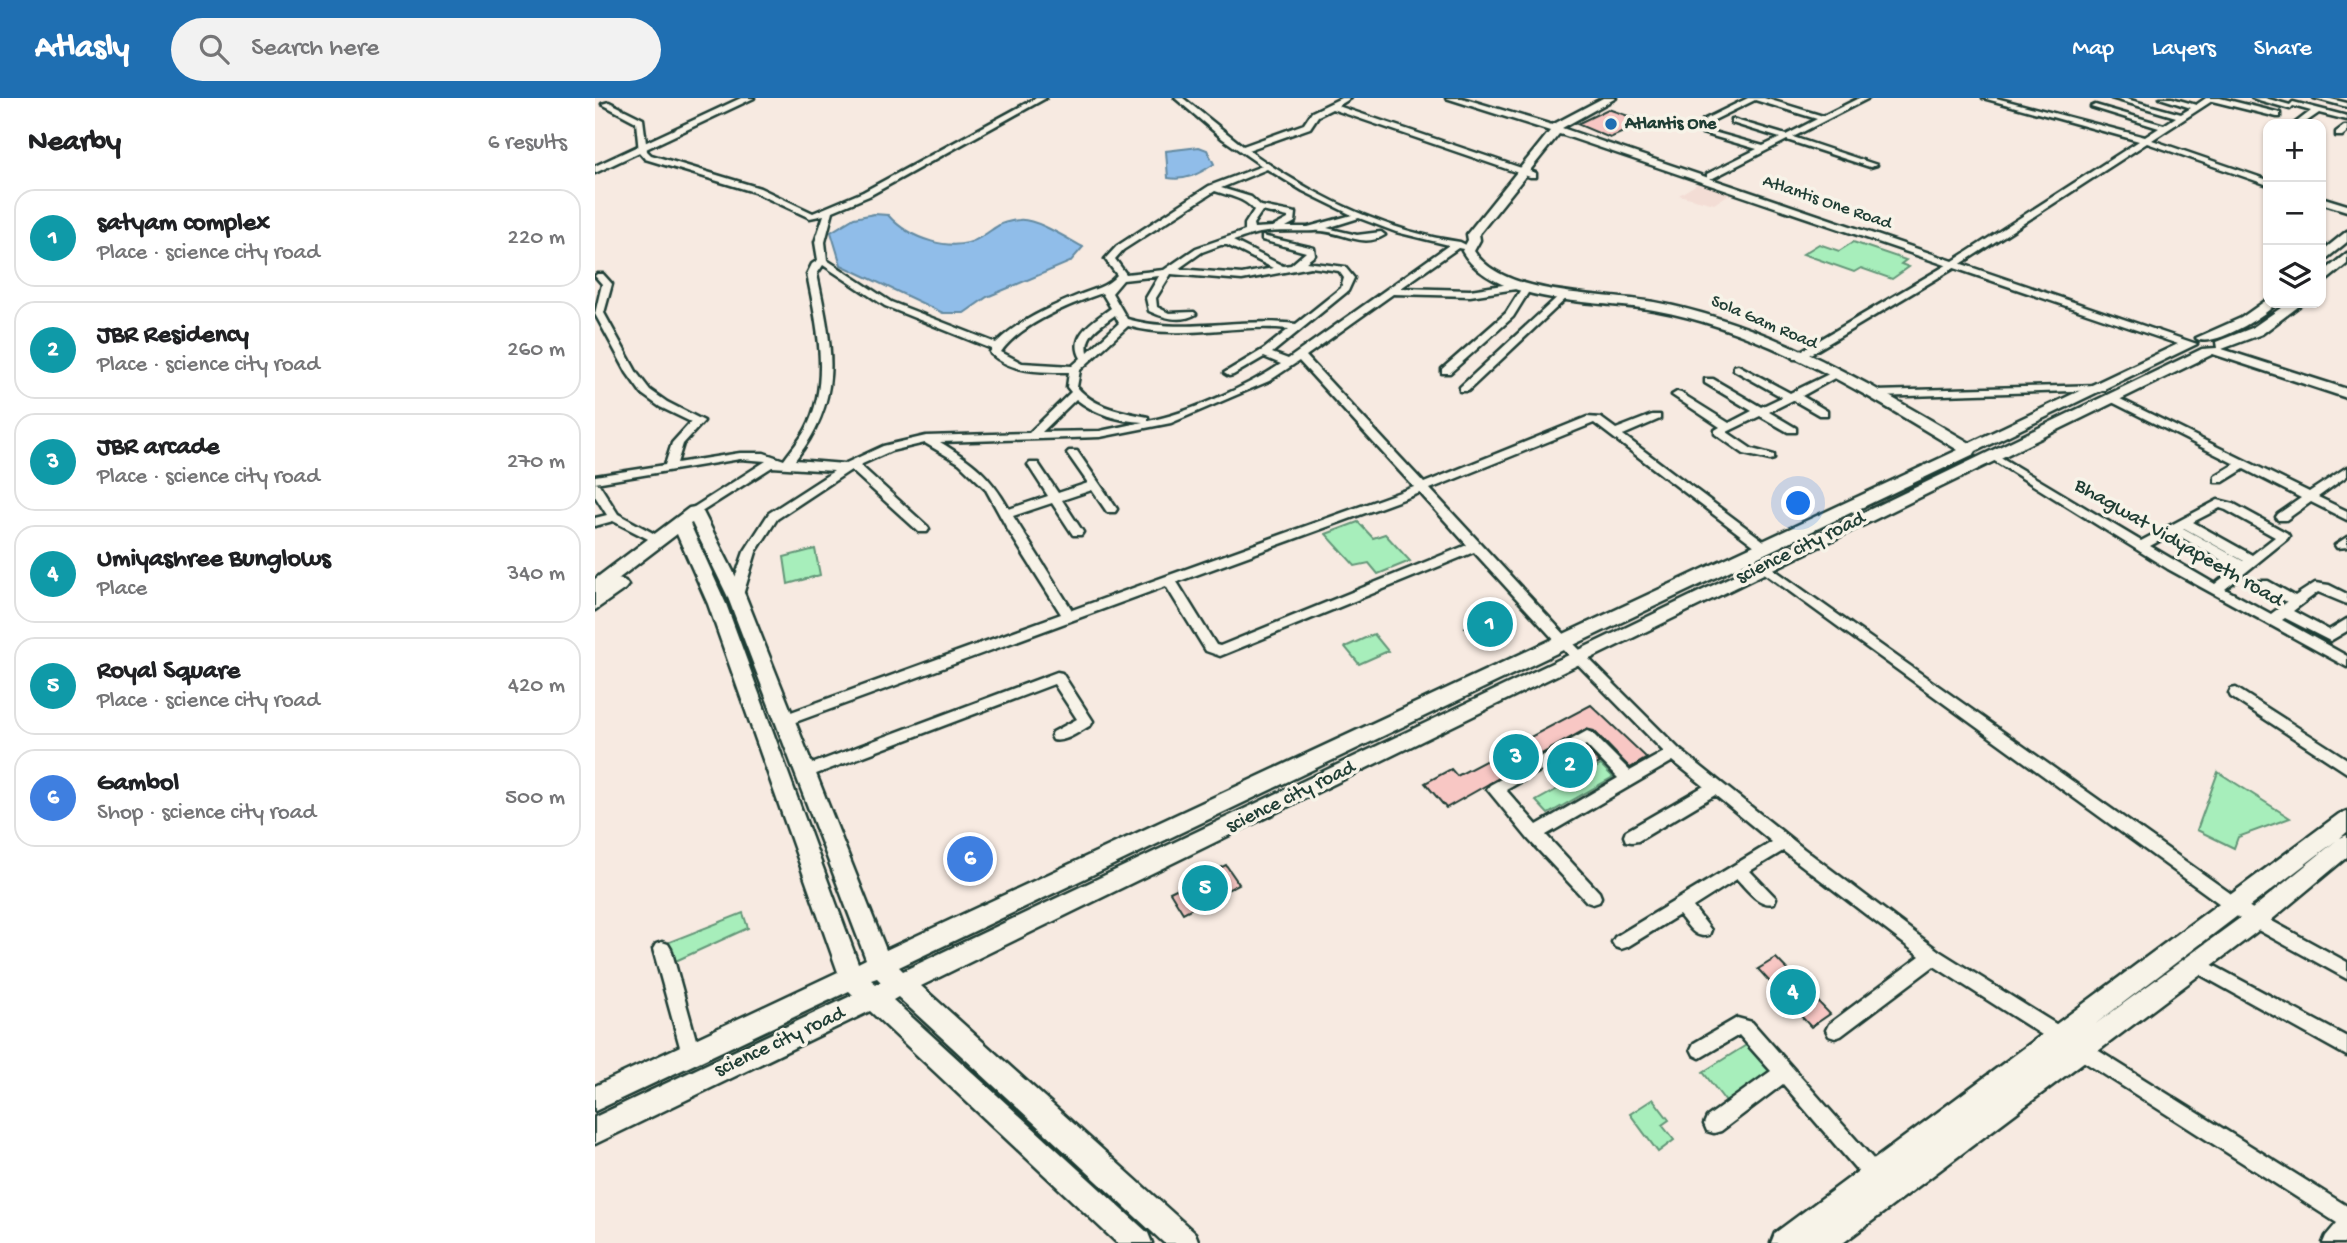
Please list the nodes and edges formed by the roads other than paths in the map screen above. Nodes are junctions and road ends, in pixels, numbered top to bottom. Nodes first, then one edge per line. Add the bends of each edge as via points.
1 (740, 98) edge
2 (749, 98) edge
3 (1042, 98) edge
4 (1179, 98) edge
5 (1347, 98) edge
6 (1451, 98) edge
7 (1467, 98) edge
8 (1611, 98) edge
9 (1624, 98) edge
10 (1755, 98) edge
11 (1865, 98) edge
12 (1987, 98) edge
13 (2115, 98) edge
14 (2164, 98) edge
15 (2211, 98) edge
16 (2318, 98) edge
17 (2259, 99) edge
18 (606, 104) dead end
19 (1332, 106) junction
20 (2347, 106) edge
21 (2095, 107) dead end
22 (2196, 107) junction
23 (2250, 108) junction
24 (2318, 110) junction
25 (2335, 115) junction
26 (2180, 116) junction
27 (2277, 116) dead end
28 (2347, 118) edge
29 (1825, 119) junction
30 (2305, 119) edge
31 (1707, 120) dead end
32 (1735, 121) dead end
33 (2164, 127) junction
34 (1695, 128) dead end
35 (2347, 128) edge
36 (1562, 130) junction
37 (2339, 134) dead end
38 (1787, 138) junction
39 (2145, 139) junction
40 (643, 146) junction
41 (1242, 149) junction
42 (1764, 149) junction
43 (1873, 165) dead end
44 (1269, 166) junction
45 (595, 167) edge
46 (1529, 174) junction
47 (1710, 176) junction
48 (2265, 182) edge
49 (1212, 188) junction
50 (2326, 202) edge
51 (1259, 208) junction
52 (2347, 208) edge
53 (829, 211) junction
54 (1362, 215) junction
55 (1318, 228) junction
56 (1275, 230) junction
57 (1247, 233) junction
58 (1381, 235) dead end
59 (2347, 235) edge
60 (1223, 242) junction
61 (1467, 244) junction
62 (2326, 254) edge
63 (2347, 257) edge
64 (823, 261) junction
65 (1957, 262) junction
66 (1295, 266) junction
67 (1281, 269) junction
68 (1168, 272) junction
69 (600, 276) dead end
70 (2326, 276) edge
71 (1121, 277) junction
72 (1521, 287) junction
73 (1108, 288) junction
74 (1393, 291) junction
75 (1566, 294) junction
76 (2263, 308) edge
77 (2289, 308) edge
78 (1115, 310) junction
79 (1191, 314) dead end
80 (1126, 322) junction
81 (1297, 327) junction
82 (2208, 345) junction
83 (997, 347) junction
84 (1265, 352) junction
85 (1300, 356) junction
86 (1085, 357) junction
87 (1798, 357) junction
88 (1288, 363) junction
89 (1738, 368) dead end
90 (1075, 369) junction
91 (1446, 371) dead end
92 (1229, 373) dead end
93 (1835, 375) junction
94 (1709, 381) dead end
95 (2347, 388) edge
96 (1464, 389) dead end
97 (1076, 393) junction
98 (2109, 393) junction
99 (1875, 394) junction
100 (2347, 394) edge
101 (1677, 395) dead end
102 (1791, 396) junction
103 (1760, 411) junction
104 (1823, 413) dead end
105 (1656, 417) dead end
106 (1171, 420) junction
107 (1728, 427) junction
108 (1792, 430) dead end
109 (1615, 434) junction
110 (1032, 436) junction
111 (926, 439) junction
112 (1978, 452) junction
113 (1073, 453) dead end
114 (1770, 457) dead end
115 (775, 460) junction
116 (2243, 464) junction
117 (1034, 465) dead end
118 (850, 466) junction
119 (670, 467) junction
120 (2347, 471) edge
121 (2219, 479) dead end
122 (1094, 485) junction
123 (596, 488) edge
124 (1422, 488) junction
125 (2310, 497) junction
126 (1055, 498) junction
127 (1111, 509) dead end
128 (1007, 514) junction
129 (2347, 516) edge
130 (614, 517) junction
131 (2281, 517) dead end
132 (595, 522) edge
133 (690, 522) junction
134 (2180, 526) junction
135 (923, 529) dead end
136 (1077, 533) dead end
137 (658, 539) junction
138 (1477, 546) junction
139 (2141, 547) junction
140 (1764, 557) junction
141 (2248, 564) junction
142 (1168, 580) junction
143 (2263, 584) dead end
144 (595, 588) edge
145 (2216, 590) junction
146 (736, 595) junction
147 (2347, 600) edge
148 (2297, 602) junction
149 (595, 604) edge
150 (2284, 612) junction
151 (1069, 616) junction
152 (2272, 621) junction
153 (2347, 624) edge
154 (1563, 642) junction
155 (1580, 658) junction
156 (2347, 662) edge
157 (2236, 693) dead end
158 (785, 720) junction
159 (1058, 736) dead end
160 (1674, 753) junction
161 (2347, 767) edge
162 (806, 772) junction
163 (1629, 779) junction
164 (1716, 787) junction
165 (2347, 820) edge
166 (1534, 834) junction
167 (1632, 836) dead end
168 (1784, 842) junction
169 (2347, 844) edge
170 (1738, 870) junction
171 (1593, 897) dead end
172 (1768, 898) dead end
173 (1681, 905) junction
174 (2234, 905) junction
175 (2255, 920) junction
176 (1703, 930) dead end
177 (1621, 942) dead end
178 (662, 949) dead end
179 (1933, 956) junction
180 (2196, 964) junction
181 (880, 965) junction
182 (2347, 971) edge
183 (852, 978) junction
184 (902, 985) junction
185 (874, 999) junction
186 (1835, 1030) dead end
187 (2059, 1037) junction
188 (2347, 1047) edge
189 (1699, 1049) dead end
190 (2082, 1050) junction
191 (691, 1054) junction
192 (1785, 1072) junction
193 (595, 1099) edge
194 (1714, 1124) dead end
195 (595, 1131) edge
196 (1875, 1176) junction
197 (2347, 1218) edge
198 (2347, 1227) edge
199 (1138, 1243) edge
200 (1185, 1243) edge
201 (1785, 1243) edge
202 (1821, 1243) edge
203 (2333, 1243) edge

1 - 40 street
2 - 40 street
3 - 53 street
4 - 41 street
5 - 19 street
6 - 36 street, Atlantis One Road
7 - 36 street, Atlantis One Road
8 - 36 street via 1560,122
9 - 36 street
10 - 29 street
10 - 31 street
11 - 29 street
12 - 39 street
13 - 26 street
14 - 22 street
15 - 22 street
15 - 23 street
16 - 20 street
17 - 23 street
17 - 24 street
18 - 40 street via 640,121
19 - 41 street via 1315,114 1307,127
19 - 46 street
20 - 25 street
21 - 33 street
22 - 26 street
23 - 27 street
24 - 25 street
24 - 30 street
25 - 28 street
26 - 33 street
29 - 38 street
32 - 38 street
33 - 39 street
34 - 42 street
35 - 37 street
36 - 46 street
36 - 47 street, Atlantis One Road
36 - 65 street, Atlantis One Road
38 - 42 street
38 - 43 street
39 - 48 street
39 - 65 street
40 - 45 street
40 - 53 street via 648,157 664,164 757,190 813,216
41 - 44 street
42 - 47 street
44 - 49 street
44 - 54 street
46 - 61 street via 1483,236
47 - 65 street, Atlantis One Road
49 - 51 street via 1248,199
49 - 71 street via 1113,255 1110,259
50 - 52 street
51 - 56 street via 1293,215
51 - 57 street
53 - 64 street via 820,242
54 - 55 street
54 - 61 street
55 - 56 street
55 - 58 street via 1362,239
56 - 57 street
57 - 60 street
57 - 66 street via 1308,248 1310,255
59 - 62 street
60 - 67 street
60 - 68 street via 1199,250
61 - 72 street, Sola Gam Road via 1469,254 1480,265
61 - 74 street
63 - 70 street
64 - 83 street via 888,304
64 - 115 street via 812,274 823,343 820,408 814,424
65 - 82 street, Atlantis One Road
65 - 87 street
66 - 67 street
66 - 81 street via 1326,264 1342,269 1349,278 1345,289
67 - 68 street via 1242,277
68 - 71 street
68 - 79 street via 1151,298 1152,309 1168,316
69 - 119 street via 607,284 599,313 646,393 698,421 678,443
71 - 73 street
72 - 74 street via 1470,293
72 - 75 street, Sola Gam Road
72 - 91 street via 1510,315
73 - 78 street
73 - 83 street via 1069,302
74 - 85 street
75 - 87 street, Sola Gam Road via 1699,317
75 - 96 street
76 - 82 street
77 - 82 street via 2257,331
78 - 80 street
78 - 86 street via 1086,333 1081,349
80 - 81 street via 1160,330 1265,322
80 - 86 street
81 - 84 street
82 - 95 street
82 - 98 street
82 - 100 street
83 - 90 street via 998,356 1015,363
84 - 88 street via 1267,357
84 - 92 street
85 - 88 street
85 - 124 street
86 - 90 street
87 - 93 street, Sola Gam Road
88 - 106 street via 1265,379
89 - 102 street
90 - 97 street via 1071,378
93 - 99 street, Sola Gam Road
93 - 102 street
94 - 103 street
97 - 106 street via 1126,419
97 - 110 street
98 - 99 street
98 - 112 street
98 - 116 street
99 - 112 street, Sola Gam Road
101 - 107 street
102 - 103 street
102 - 104 street
103 - 107 street
103 - 108 street
105 - 109 street
106 - 110 street via 1100,434
107 - 114 street via 1720,434 1748,452
109 - 124 street via 1591,419
109 - 140 street
110 - 111 street
111 - 118 street via 887,448
111 - 128 street via 978,473
112 - 139 street, Bhagwat Vidyapeeth road
112 - 140 street
113 - 122 street
115 - 118 street
115 - 119 street via 740,456
115 - 133 street via 749,474
116 - 121 street
116 - 125 street
117 - 126 street
118 - 135 street
118 - 146 street via 773,516 750,552
119 - 123 street
120 - 125 street
122 - 126 street
122 - 127 street
123 - 130 street
124 - 138 street
124 - 142 street
125 - 129 street
125 - 131 street
126 - 128 street
126 - 136 street
128 - 151 street
130 - 132 street
130 - 137 street
133 - 137 street
133 - 146 street
133 - 149 street
133 - 183 street
134 - 139 street
134 - 141 street
134 - 141 street via 2218,504 2283,536
137 - 144 street
138 - 142 street via 1220,651 1212,649
138 - 154 street
139 - 145 street, Bhagwat Vidyapeeth road
140 - 154 street
140 - 155 street, science city road
140 - 174 street
141 - 145 street
142 - 151 street
143 - 148 street
145 - 152 street, Bhagwat Vidyapeeth road
146 - 158 street
147 - 148 street via 2320,586
148 - 150 street
150 - 152 street
150 - 153 street via 2330,636
151 - 158 street
152 - 156 street, Bhagwat Vidyapeeth road
154 - 155 street
154 - 181 street
155 - 160 street
155 - 184 street, science city road
157 - 161 street
158 - 162 street
159 - 162 street via 1086,722 1057,677
160 - 163 street
160 - 164 street
162 - 181 street
163 - 166 street
163 - 166 street via 1587,737 1495,789
164 - 167 street
164 - 168 street
165 - 174 street
166 - 171 street
168 - 170 street
168 - 179 street
169 - 175 street
170 - 172 street
170 - 173 street
173 - 176 street
173 - 177 street
174 - 175 street
174 - 187 street
175 - 180 street
175 - 182 street
178 - 191 street
179 - 186 street
179 - 187 street
180 - 188 street
180 - 190 street
181 - 183 street
181 - 184 street
183 - 185 street
183 - 191 street
184 - 185 street, science city road
184 - 200 street
185 - 195 street, science city road
185 - 199 street
187 - 190 street
187 - 196 street
189 - 192 street via 1741,1025
190 - 197 street
190 - 202 street
191 - 193 street
192 - 194 street
192 - 196 street
196 - 201 street
198 - 203 street

